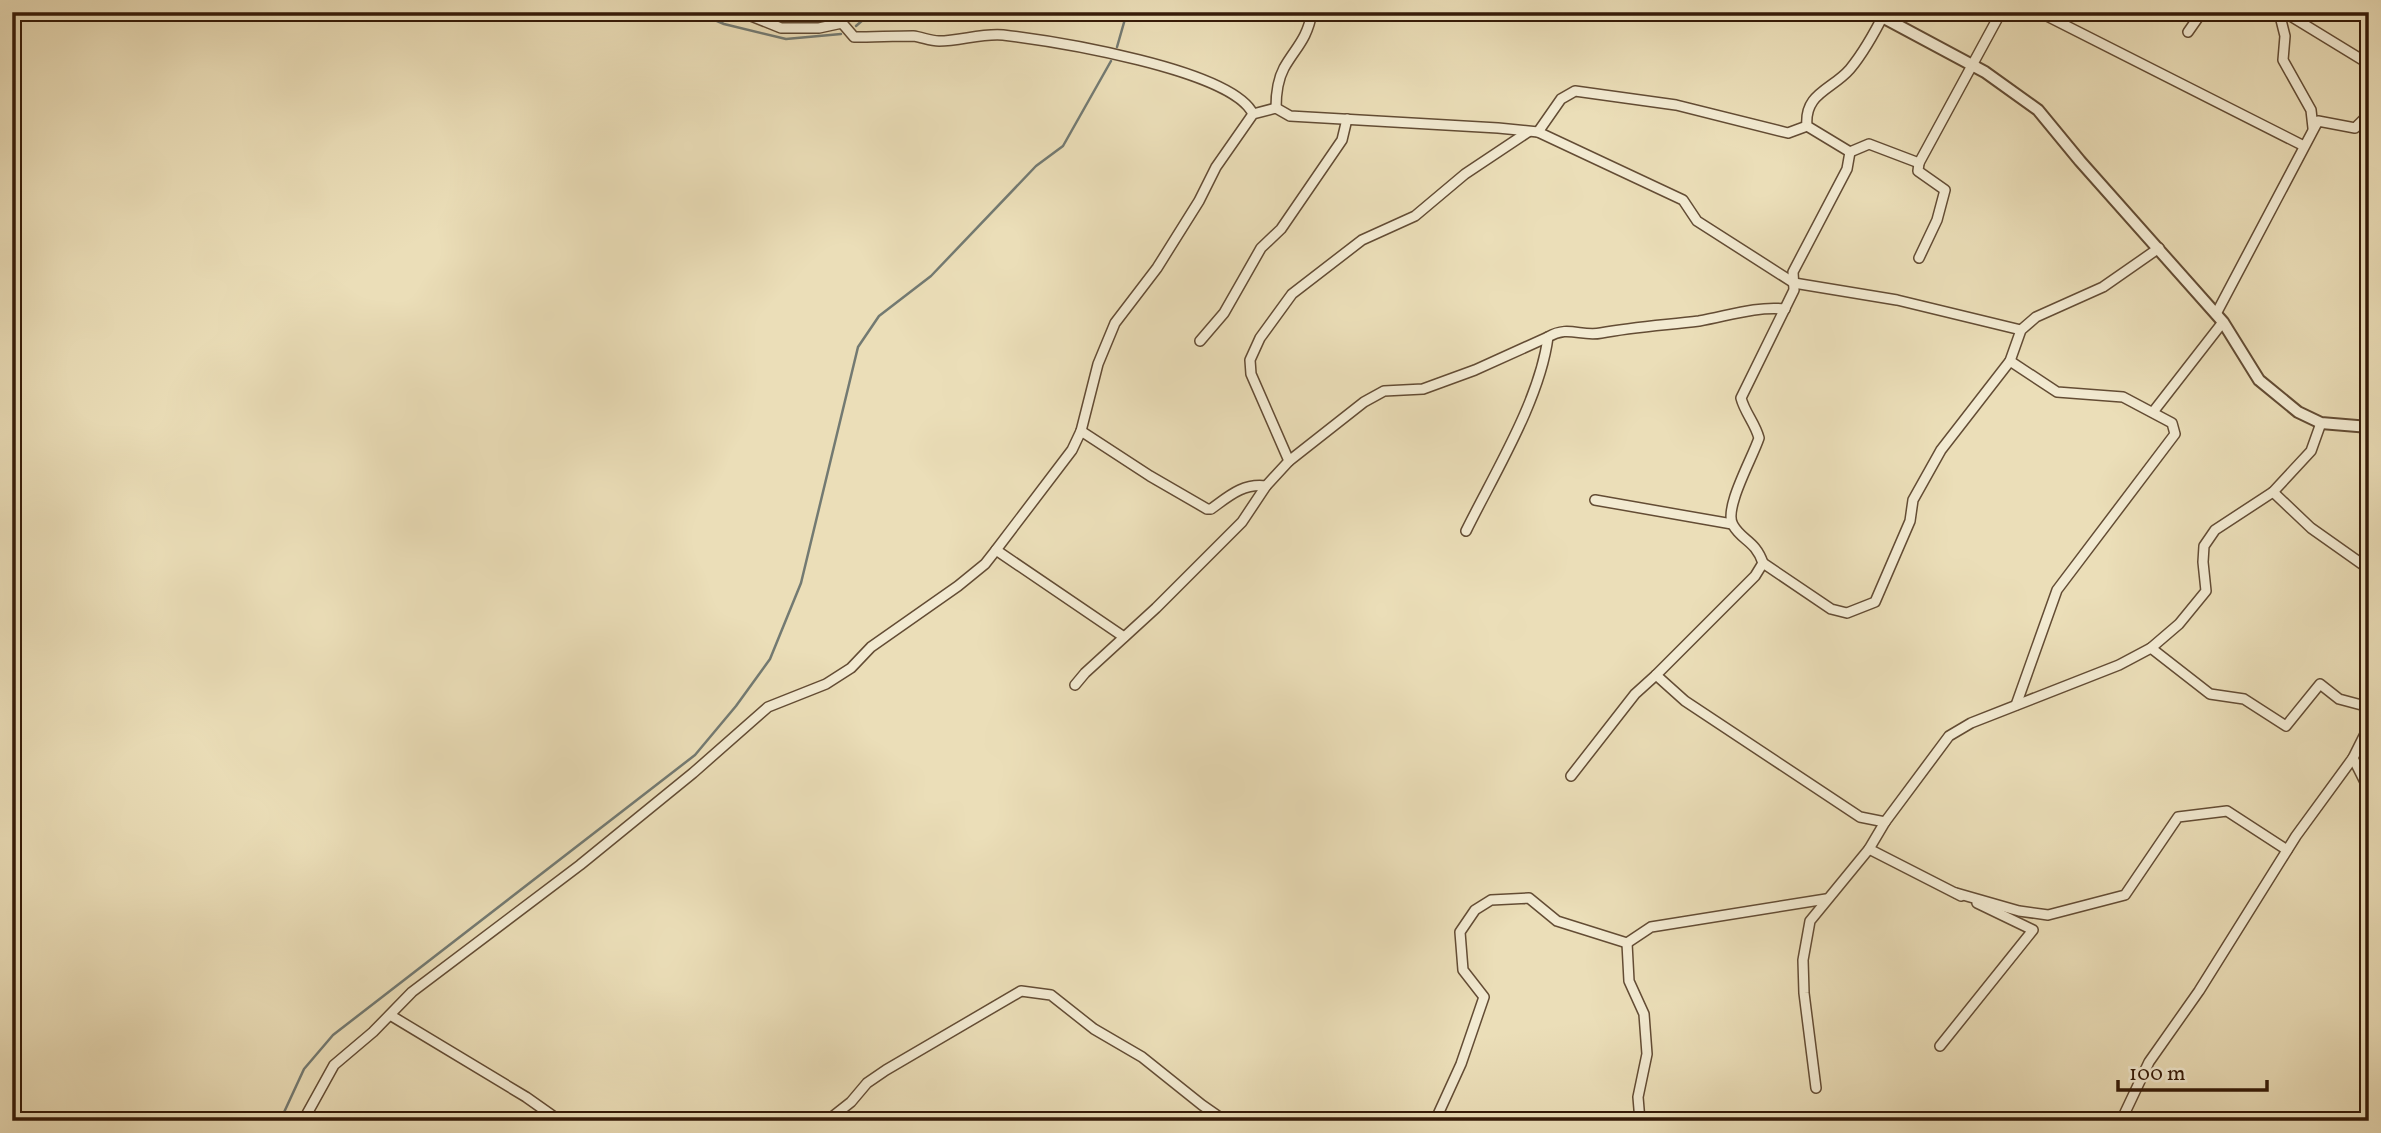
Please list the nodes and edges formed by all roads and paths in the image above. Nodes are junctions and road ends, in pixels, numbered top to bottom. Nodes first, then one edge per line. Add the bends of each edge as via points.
1 (741, 12) edge
2 (1312, 12) edge
3 (2001, 12) edge
4 (2039, 12) edge
5 (2203, 12) edge
6 (2281, 12) edge
7 (1880, 14) edge
8 (2188, 32) dead end
9 (2369, 64) edge
10 (1972, 65) junction
11 (1276, 108) junction
12 (1254, 114) junction
13 (2369, 114) edge
14 (1347, 120) junction
15 (1807, 127) junction
16 (2313, 130) junction
17 (1533, 132) junction
18 (2304, 146) junction
19 (1850, 152) junction
20 (1919, 163) junction
21 (2159, 248) junction
22 (1919, 258) dead end
23 (1794, 283) junction
24 (1785, 309) junction
25 (2219, 318) junction
26 (2021, 330) junction
27 (1548, 337) junction
28 (1200, 341) dead end
29 (2010, 361) junction
30 (2153, 412) junction
31 (2321, 423) junction
32 (2369, 427) edge
33 (1081, 431) junction
34 (1289, 461) junction
35 (1266, 486) junction
36 (2273, 492) junction
37 (1595, 500) dead end
38 (1732, 524) junction
39 (1466, 531) dead end
40 (996, 550) junction
41 (1763, 563) junction
42 (2369, 569) edge
43 (1124, 636) junction
44 (2151, 648) junction
45 (1656, 675) junction
46 (1075, 685) dead end
47 (2015, 705) junction
48 (2369, 707) edge
49 (2369, 726) edge
50 (2353, 758) junction
51 (1571, 776) dead end
52 (2369, 790) edge
53 (1885, 822) junction
54 (1869, 849) junction
55 (2287, 850) junction
56 (1956, 893) junction
57 (1826, 899) junction
58 (1627, 943) junction
59 (390, 1015) junction
60 (1940, 1046) dead end
61 (1816, 1088) dead end
62 (303, 1121) edge
63 (560, 1121) edge
64 (827, 1121) edge
65 (1225, 1121) edge
66 (1434, 1121) edge
67 (1640, 1121) edge
68 (2121, 1121) edge

1 - 12 street via 781,28 842,23 854,37 916,36 937,42 1000,35 1097,50 1223,87 1249,105
2 - 11 street via 1302,43 1283,69 1276,88
3 - 10 street
4 - 18 street
5 - 8 street
6 - 9 street
6 - 16 street via 2283,60 2311,110
7 - 10 street
7 - 15 street via 1860,56 1805,112
10 - 20 street
10 - 21 street via 2038,110
11 - 12 street
11 - 14 street via 1290,116
12 - 33 street via 1216,167 1157,268 1115,323 1098,364
13 - 16 street via 2355,128 2318,121
14 - 17 street
14 - 28 street via 1342,140 1281,229 1261,248 1224,313
15 - 17 street via 1788,133 1676,105 1575,92 1561,99
15 - 19 street
16 - 18 street
17 - 23 street via 1684,200 1697,221
17 - 34 street via 1465,174 1415,216 1362,240 1292,294 1274,317 1250,360 1251,374
18 - 25 street
19 - 20 street via 1868,144
19 - 23 street via 1847,169 1793,272
20 - 22 street via 1918,171 1945,190
21 - 25 street
21 - 26 street via 2103,287 2036,317
23 - 24 street
23 - 26 street via 1897,300
24 - 27 street via 1765,307 1598,334 1560,330
24 - 38 street via 1741,398 1759,438 1729,511
25 - 30 street
25 - 31 street via 2259,380 2298,412
26 - 29 street
27 - 34 street via 1423,389 1384,391
27 - 39 street via 1545,362 1521,420
29 - 30 street via 2057,392 2123,397
29 - 41 street via 1941,450 1913,500 1910,521 1875,602 1847,613 1831,609
30 - 47 street via 2172,424 2175,434 2057,590
31 - 32 street
31 - 36 street via 2311,451
33 - 35 street via 1207,509 1237,489
33 - 40 street via 1072,450
34 - 35 street
35 - 43 street via 1242,523
36 - 42 street via 2311,528
36 - 44 street via 2215,530 2204,547 2206,591
37 - 38 street
38 - 41 street via 1759,551
40 - 43 street
40 - 59 street via 958,586 871,647 851,668 826,684 768,707 683,782 412,992
41 - 45 street
43 - 46 street
44 - 47 street
44 - 48 street via 2210,694 2244,699 2286,726 2320,684 2339,699
45 - 51 street via 1635,694
45 - 53 street via 1685,701 1860,817
47 - 53 street via 1949,736
49 - 50 street
50 - 52 street
50 - 55 street
53 - 54 street
54 - 56 street
54 - 57 street
55 - 56 street via 2227,811 2178,817 2125,895 2049,915
55 - 68 street via 2149,1062
56 - 60 street via 2033,930
57 - 58 street via 1651,927
57 - 61 street via 1810,921 1803,960
58 - 66 street via 1557,921 1529,898 1491,900 1475,910 1460,932 1463,970 1484,997 1461,1064
58 - 67 street via 1629,981 1644,1014 1647,1054 1638,1097
59 - 62 street via 334,1065
59 - 63 street
64 - 65 street via 886,1070 1021,991 1051,995

